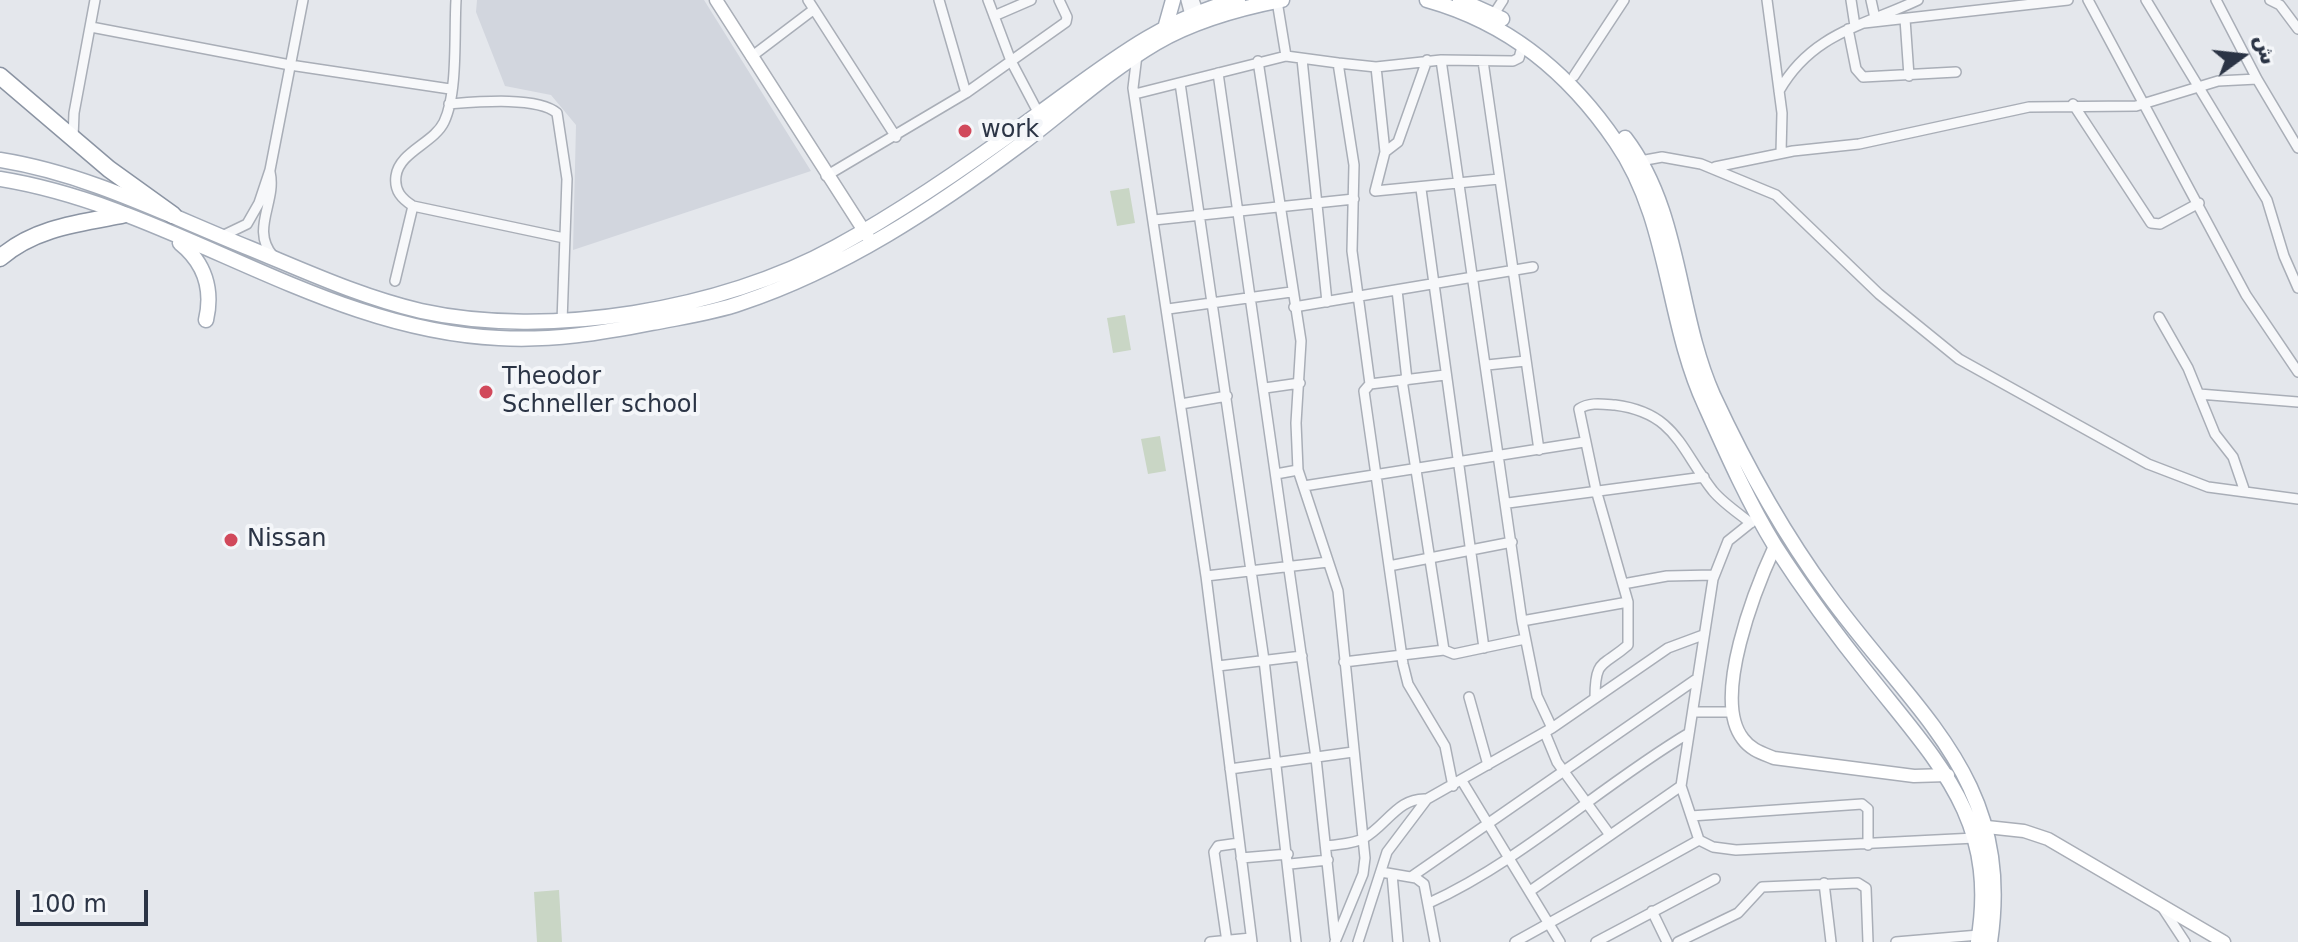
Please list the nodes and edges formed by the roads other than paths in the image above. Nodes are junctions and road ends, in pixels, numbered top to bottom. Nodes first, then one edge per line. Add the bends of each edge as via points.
1 (95, 0) edge
2 (303, 0) edge
3 (456, 0) edge
4 (716, 0) edge
5 (939, 0) edge
6 (988, 0) edge
7 (1031, 0) edge
8 (1059, 0) edge
9 (1173, 0) edge
10 (1186, 0) edge
11 (1279, 0) edge
12 (1427, 0) edge
13 (1460, 0) edge
14 (1503, 0) edge
15 (1624, 0) edge
16 (1767, 0) edge
17 (1851, 0) edge
18 (1871, 0) edge
19 (1918, 0) edge
20 (2068, 0) edge
21 (2088, 0) edge
22 (2146, 0) edge
23 (2216, 0) edge
24 (2270, 0) edge
25 (1230, 1) edge
26 (811, 3) edge
27 (1494, 14) junction
28 (1196, 15) edge
29 (994, 16) junction
30 (1875, 18) junction
31 (1905, 19) junction
32 (1166, 25) junction
33 (1856, 26) junction
34 (91, 27) junction
35 (2298, 29) edge
36 (1523, 43) junction
37 (1137, 55) junction
38 (1286, 56) junction
39 (751, 57) junction
40 (1302, 59) junction
41 (1427, 60) junction
42 (1441, 60) junction
43 (1011, 61) junction
44 (1258, 61) junction
45 (1483, 61) junction
46 (1338, 63) junction
47 (290, 65) junction
48 (1376, 67) junction
49 (1117, 68) junction
50 (1956, 72) dead end
51 (1218, 73) junction
52 (0, 76) edge
53 (1574, 76) junction
54 (1909, 76) junction
55 (2257, 79) junction
56 (1180, 83) junction
57 (2200, 88) junction
58 (450, 89) junction
59 (1134, 91) junction
60 (1779, 91) junction
61 (966, 93) junction
62 (449, 104) junction
63 (2073, 104) junction
64 (2147, 104) junction
65 (74, 113) junction
66 (1039, 114) junction
67 (52, 122) junction
68 (896, 137) junction
69 (73, 138) junction
70 (2298, 148) edge
71 (1385, 152) junction
72 (1781, 153) junction
73 (0, 160) edge
74 (1640, 161) junction
75 (1712, 167) junction
76 (270, 172) junction
77 (826, 176) junction
78 (0, 179) edge
79 (1499, 179) junction
80 (1460, 184) junction
81 (1421, 189) junction
82 (1354, 199) junction
83 (1318, 202) junction
84 (2199, 203) junction
85 (413, 206) junction
86 (1278, 206) junction
87 (1238, 211) junction
88 (1200, 214) junction
89 (122, 215) junction
90 (173, 215) junction
91 (1154, 220) junction
92 (167, 233) junction
93 (221, 236) junction
94 (868, 237) junction
95 (564, 238) junction
96 (245, 247) junction
97 (0, 258) edge
98 (1670, 259) junction
99 (278, 260) junction
100 (238, 263) junction
101 (1533, 267) dead end
102 (1512, 270) junction
103 (1473, 276) junction
104 (395, 281) dead end
105 (1434, 283) junction
106 (2298, 288) edge
107 (734, 289) junction
108 (1397, 290) junction
109 (1291, 292) junction
110 (1357, 297) junction
111 (1253, 299) junction
112 (1327, 302) junction
113 (739, 304) junction
114 (1213, 304) junction
115 (1294, 307) junction
116 (1168, 309) junction
117 (2159, 317) dead end
118 (206, 320) dead end
119 (562, 322) junction
120 (1526, 361) junction
121 (1487, 365) junction
122 (2298, 372) edge
123 (1445, 375) junction
124 (1404, 380) junction
125 (1300, 383) junction
126 (1370, 384) junction
127 (1265, 388) junction
128 (2199, 394) junction
129 (1227, 396) junction
130 (2298, 402) edge
131 (1181, 404) junction
132 (1584, 442) junction
133 (1539, 450) junction
134 (1501, 457) junction
135 (1458, 463) junction
136 (1298, 470) junction
137 (1416, 470) junction
138 (1276, 474) junction
139 (1374, 475) junction
140 (1704, 477) junction
141 (1304, 486) junction
142 (1596, 490) junction
143 (2245, 492) junction
144 (2298, 499) edge
145 (1508, 503) junction
146 (1755, 520) junction
147 (1512, 542) junction
148 (1775, 546) junction
149 (1470, 551) junction
150 (1431, 559) junction
151 (1328, 562) junction
152 (1289, 566) junction
153 (1389, 566) junction
154 (1252, 570) junction
155 (1714, 575) junction
156 (1206, 576) junction
157 (1623, 584) junction
158 (1628, 602) junction
159 (1522, 621) junction
160 (1703, 635) junction
161 (1525, 639) junction
162 (1484, 648) junction
163 (1444, 650) junction
164 (1860, 650) junction
165 (1401, 655) junction
166 (1302, 656) junction
167 (1264, 660) junction
168 (1344, 662) junction
169 (1218, 666) junction
170 (1695, 680) junction
171 (1469, 697) dead end
172 (1595, 698) junction
173 (1693, 712) junction
174 (1732, 712) junction
175 (1548, 731) junction
176 (1689, 733) junction
177 (1353, 752) junction
178 (1935, 757) junction
179 (1316, 758) junction
180 (1276, 763) junction
181 (1488, 765) junction
182 (1230, 769) junction
183 (1563, 770) junction
184 (1948, 775) junction
185 (1914, 776) junction
186 (1457, 783) junction
187 (1681, 786) junction
188 (1427, 799) junction
189 (1586, 800) junction
190 (1691, 816) junction
191 (1487, 822) junction
192 (1987, 827) junction
193 (1610, 835) junction
194 (1975, 838) junction
195 (1363, 839) junction
196 (1699, 840) junction
197 (1239, 843) junction
198 (1868, 845) junction
199 (1327, 846) junction
200 (1509, 856) junction
201 (1241, 858) junction
202 (1289, 859) junction
203 (1328, 860) junction
204 (1381, 872) junction
205 (1392, 874) junction
206 (1411, 877) junction
207 (1715, 879) dead end
208 (1824, 883) junction
209 (1530, 891) junction
210 (1429, 903) junction
211 (2162, 907) junction
212 (1652, 911) junction
213 (1549, 922) junction
214 (1251, 940) edge
215 (1982, 940) edge
216 (1227, 941) edge
217 (1335, 941) edge
218 (1909, 941) edge
219 (1210, 942) edge
220 (1296, 942) edge
221 (1358, 942) edge
222 (1398, 942) edge
223 (1435, 942) edge
224 (1515, 942) edge
225 (1560, 942) edge
226 (1596, 942) edge
227 (1667, 942) edge
228 (1678, 942) edge
229 (1831, 942) edge
230 (1868, 942) edge
231 (1896, 942) edge
232 (2185, 942) edge
233 (2224, 942) edge

1 - 34 street
2 - 47 street
3 - 58 street
4 - 39 street
5 - 61 street
6 - 29 street
7 - 29 street
8 - 43 street via 1066,22
9 - 32 main road
10 - 28 street
11 - 28 main road
11 - 38 street
12 - 36 main road via 1486,21
13 - 27 main road
14 - 27 street
15 - 53 street
16 - 60 street
17 - 33 street
18 - 30 street
19 - 30 street
20 - 31 street
21 - 64 street
22 - 57 street
23 - 55 street
24 - 35 street
25 - 28 main road
26 - 39 street
26 - 68 street
27 - 53 main road
28 - 32 main road
28 - 37 main road
29 - 43 street
30 - 33 street
31 - 33 street
31 - 54 street
32 - 66 main road
33 - 54 street via 1856,69 1863,77
33 - 60 street via 1802,58
34 - 47 street
34 - 65 street
36 - 45 street via 1517,60
36 - 98 main road via 1580,96 1627,158
37 - 49 main road
37 - 59 street
38 - 40 street
38 - 44 street
39 - 77 street
40 - 46 street
40 - 83 street
41 - 42 street
41 - 48 street
41 - 71 street via 1398,142
42 - 45 street
42 - 80 street
43 - 61 street
43 - 66 street
44 - 51 street
44 - 86 street
45 - 79 street
46 - 48 street
46 - 82 street
47 - 58 street
47 - 76 street
48 - 71 street
49 - 59 street
49 - 94 main road via 1018,146
50 - 54 street
51 - 56 street
51 - 87 street
52 - 67 highway
53 - 74 main road
55 - 57 street via 2218,81
55 - 70 street
56 - 59 street
56 - 88 street
57 - 64 street
57 - 106 street via 2267,200
58 - 62 street
59 - 91 street
60 - 72 street
61 - 68 street
62 - 85 street via 437,133 397,171 399,194
62 - 95 street via 505,102 547,106 557,113 566,160
63 - 64 street
63 - 72 street via 2029,107 1859,144
63 - 84 street via 2151,223 2160,224
64 - 84 street
65 - 67 street
65 - 69 street
66 - 94 main road
67 - 69 highway
68 - 77 street
69 - 90 highway
71 - 81 street via 1375,191
72 - 75 street
73 - 90 main road via 86,181
74 - 75 street via 1669,158
74 - 98 main road via 1660,205
75 - 143 street via 1782,199 1879,294 1993,380 2148,464 2208,487
76 - 93 street via 251,220
76 - 99 street via 262,233
77 - 94 street
78 - 89 main road via 55,190
79 - 80 street
79 - 102 street
80 - 81 street
80 - 103 street
81 - 105 street
82 - 83 street
82 - 110 street
83 - 86 street
83 - 112 street
84 - 122 street via 2246,295
85 - 95 street
85 - 104 street
86 - 87 street
86 - 109 street
87 - 88 street
87 - 111 street
88 - 91 street
88 - 114 street
89 - 92 main road
89 - 97 highway via 59,227
90 - 93 main road
91 - 116 street
92 - 100 main road
92 - 118 main road via 193,255 205,275
93 - 96 main road
94 - 107 main road
94 - 113 main road via 804,279
95 - 119 street
96 - 99 main road
96 - 100 main road
98 - 146 main road via 1676,322 1693,377
98 - 164 main road via 1712,393 1785,532
99 - 119 main road via 353,291 421,311 491,321
100 - 113 main road via 386,319 460,335 571,337
101 - 102 street
102 - 103 street
102 - 120 street
103 - 105 street
103 - 121 street
105 - 108 street
105 - 123 street
107 - 113 main road
107 - 119 main road
108 - 110 street
108 - 124 street
109 - 111 street
109 - 115 street
110 - 112 street
110 - 126 street
111 - 114 street
111 - 127 street
112 - 115 street
114 - 116 street
114 - 129 street
115 - 125 street via 1301,341
116 - 131 street
117 - 128 street
120 - 121 street
120 - 133 street
121 - 134 street
123 - 124 street
123 - 135 street
124 - 126 street
124 - 137 street
125 - 127 street
125 - 136 street
126 - 139 street via 1364,391
127 - 138 street
128 - 130 street
128 - 143 street via 2215,434 2237,465
129 - 131 street
129 - 154 street
131 - 156 street
132 - 133 street
132 - 140 street via 1581,407 1632,408 1662,421
132 - 142 street
133 - 134 street
134 - 135 street
134 - 145 street
135 - 137 street
135 - 149 street
136 - 138 street
136 - 141 street
137 - 139 street
137 - 150 street
138 - 152 street
139 - 141 street
139 - 153 street
140 - 142 street
140 - 146 street via 1718,496
141 - 151 street
142 - 145 street
142 - 157 street
143 - 144 street
145 - 147 street
146 - 148 main road
146 - 155 street via 1728,541
147 - 149 street
147 - 159 street
148 - 164 main road
148 - 174 street via 1742,628
149 - 150 street
149 - 162 street
150 - 153 street
150 - 163 street
151 - 152 street
151 - 168 street via 1338,591
152 - 154 street
152 - 166 street
153 - 165 street
154 - 156 street
154 - 167 street
155 - 157 street
155 - 160 street
156 - 169 street
157 - 158 street
158 - 159 street
158 - 172 street via 1628,645 1601,662
159 - 161 street
160 - 170 street
160 - 172 street via 1668,648
161 - 162 street
161 - 175 street
162 - 163 street via 1450,654
163 - 165 street
164 - 178 main road
164 - 192 main road via 1960,764
165 - 168 street
165 - 186 street via 1408,684 1445,746
166 - 167 street
166 - 179 street
167 - 169 street
167 - 180 street
168 - 177 street
169 - 182 street
170 - 173 street
170 - 183 street
171 - 181 street
172 - 175 street
173 - 174 street
173 - 176 street
174 - 185 street via 1742,739 1774,758
175 - 181 street
175 - 183 street
176 - 187 street
176 - 189 street
177 - 179 street
177 - 195 street
178 - 184 main road
178 - 185 street
179 - 180 street
179 - 199 street
180 - 182 street
180 - 202 street
181 - 186 street
182 - 197 street
183 - 189 street
183 - 191 street
184 - 185 street
184 - 194 main road
186 - 188 street
186 - 191 street
187 - 190 street
187 - 193 street
188 - 195 street via 1410,800
188 - 204 street via 1393,842
189 - 193 street
189 - 200 street
190 - 196 street
190 - 198 street via 1862,804 1868,809
191 - 200 street
191 - 206 street
192 - 211 street via 2048,839
192 - 215 main road via 1995,896
193 - 209 street
194 - 198 street
194 - 215 main road
195 - 199 street
195 - 217 street via 1363,874
196 - 198 street via 1736,850
196 - 213 street
197 - 201 street
197 - 216 street via 1218,846 1214,852
199 - 203 street
200 - 209 street
200 - 210 street
201 - 202 street
201 - 214 street
202 - 203 street
202 - 220 street
203 - 217 street
204 - 205 street
204 - 221 street
205 - 206 street
205 - 222 street
206 - 210 street via 1424,884
207 - 212 street
208 - 228 street via 1762,887 1738,913
208 - 229 street
208 - 230 street via 1865,885
209 - 213 street
210 - 223 street
211 - 232 street
211 - 233 street
212 - 226 street
212 - 227 street
213 - 224 street
213 - 225 street
214 - 216 street
215 - 218 street
216 - 219 street
218 - 231 street

